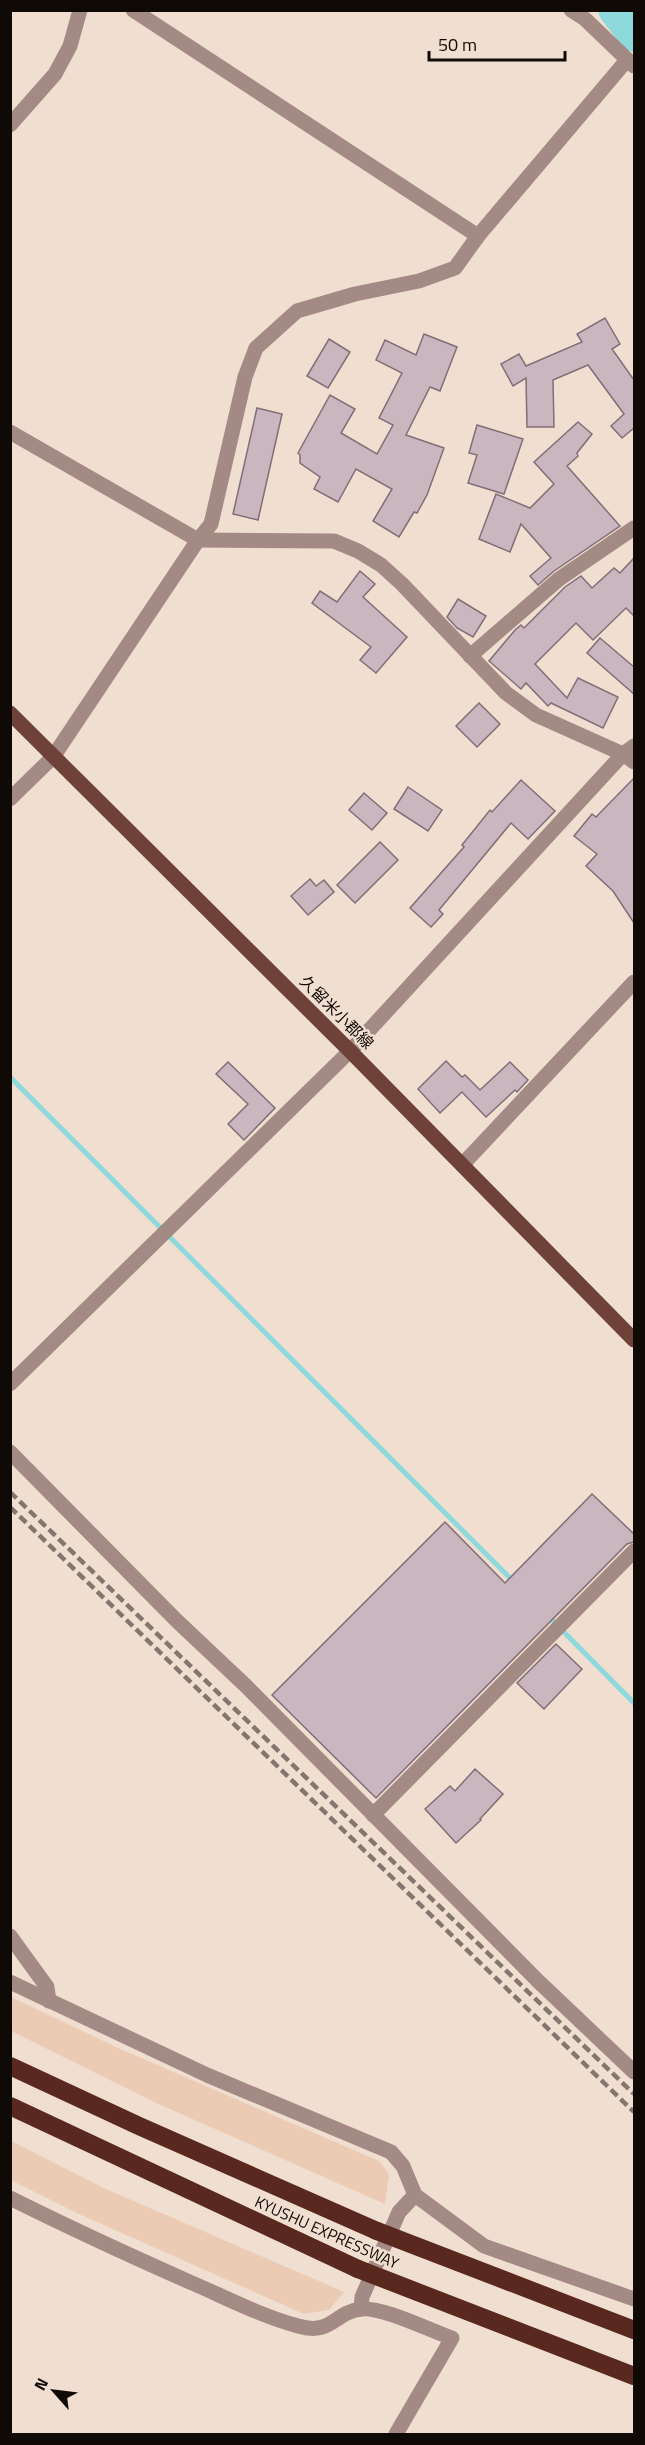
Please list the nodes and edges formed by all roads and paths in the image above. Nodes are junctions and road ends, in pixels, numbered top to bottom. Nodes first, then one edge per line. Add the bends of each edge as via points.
1 (80, 10) edge
2 (133, 10) edge
3 (571, 10) edge
4 (631, 63) edge
5 (10, 125) edge
6 (478, 236) junction
7 (10, 432) edge
8 (634, 528) edge
9 (198, 540) junction
10 (470, 656) junction
11 (10, 713) edge
12 (631, 754) edge
13 (53, 757) junction
14 (10, 799) edge
15 (634, 982) edge
16 (350, 1051) junction
17 (462, 1165) junction
18 (634, 1340) edge
19 (10, 1384) edge
20 (10, 1452) edge
21 (634, 1551) edge
22 (373, 1815) junction
23 (10, 1936) edge
24 (10, 1982) edge
25 (49, 2001) junction
26 (10, 2066) edge
27 (634, 2072) edge
28 (10, 2106) edge
29 (415, 2195) junction
30 (10, 2198) edge
31 (634, 2299) edge
32 (361, 2309) junction
33 (634, 2330) edge
34 (634, 2376) edge
35 (396, 2434) edge

1 - 5 street via 70,46 55,74
2 - 6 street
3 - 4 street
4 - 6 street
6 - 9 street via 455,268 419,281 297,311 256,348 245,377 211,524
7 - 9 street
8 - 10 street via 559,579
9 - 10 street via 334,541 381,566
9 - 13 street
10 - 12 street via 506,693 536,715
11 - 13 main road, 久留米小郡線
12 - 16 street
13 - 14 street
13 - 16 main road, 久留米小郡線
15 - 17 street
16 - 17 main road, 久留米小郡線
16 - 19 street
17 - 18 main road, 久留米小郡線
20 - 22 street
21 - 22 street
22 - 27 street
23 - 25 street via 47,1987
24 - 25 street
25 - 29 street via 207,2075 391,2152 403,2166
26 - 33 highway, KYUSHU EXPRESSWAY, bridge via 377,2231
28 - 34 highway, KYUSHU EXPRESSWAY, bridge via 358,2269
29 - 31 street via 484,2246
29 - 32 street via 399,2212
30 - 32 street via 257,2312 297,2326 319,2329
32 - 35 street via 378,2311 452,2338

